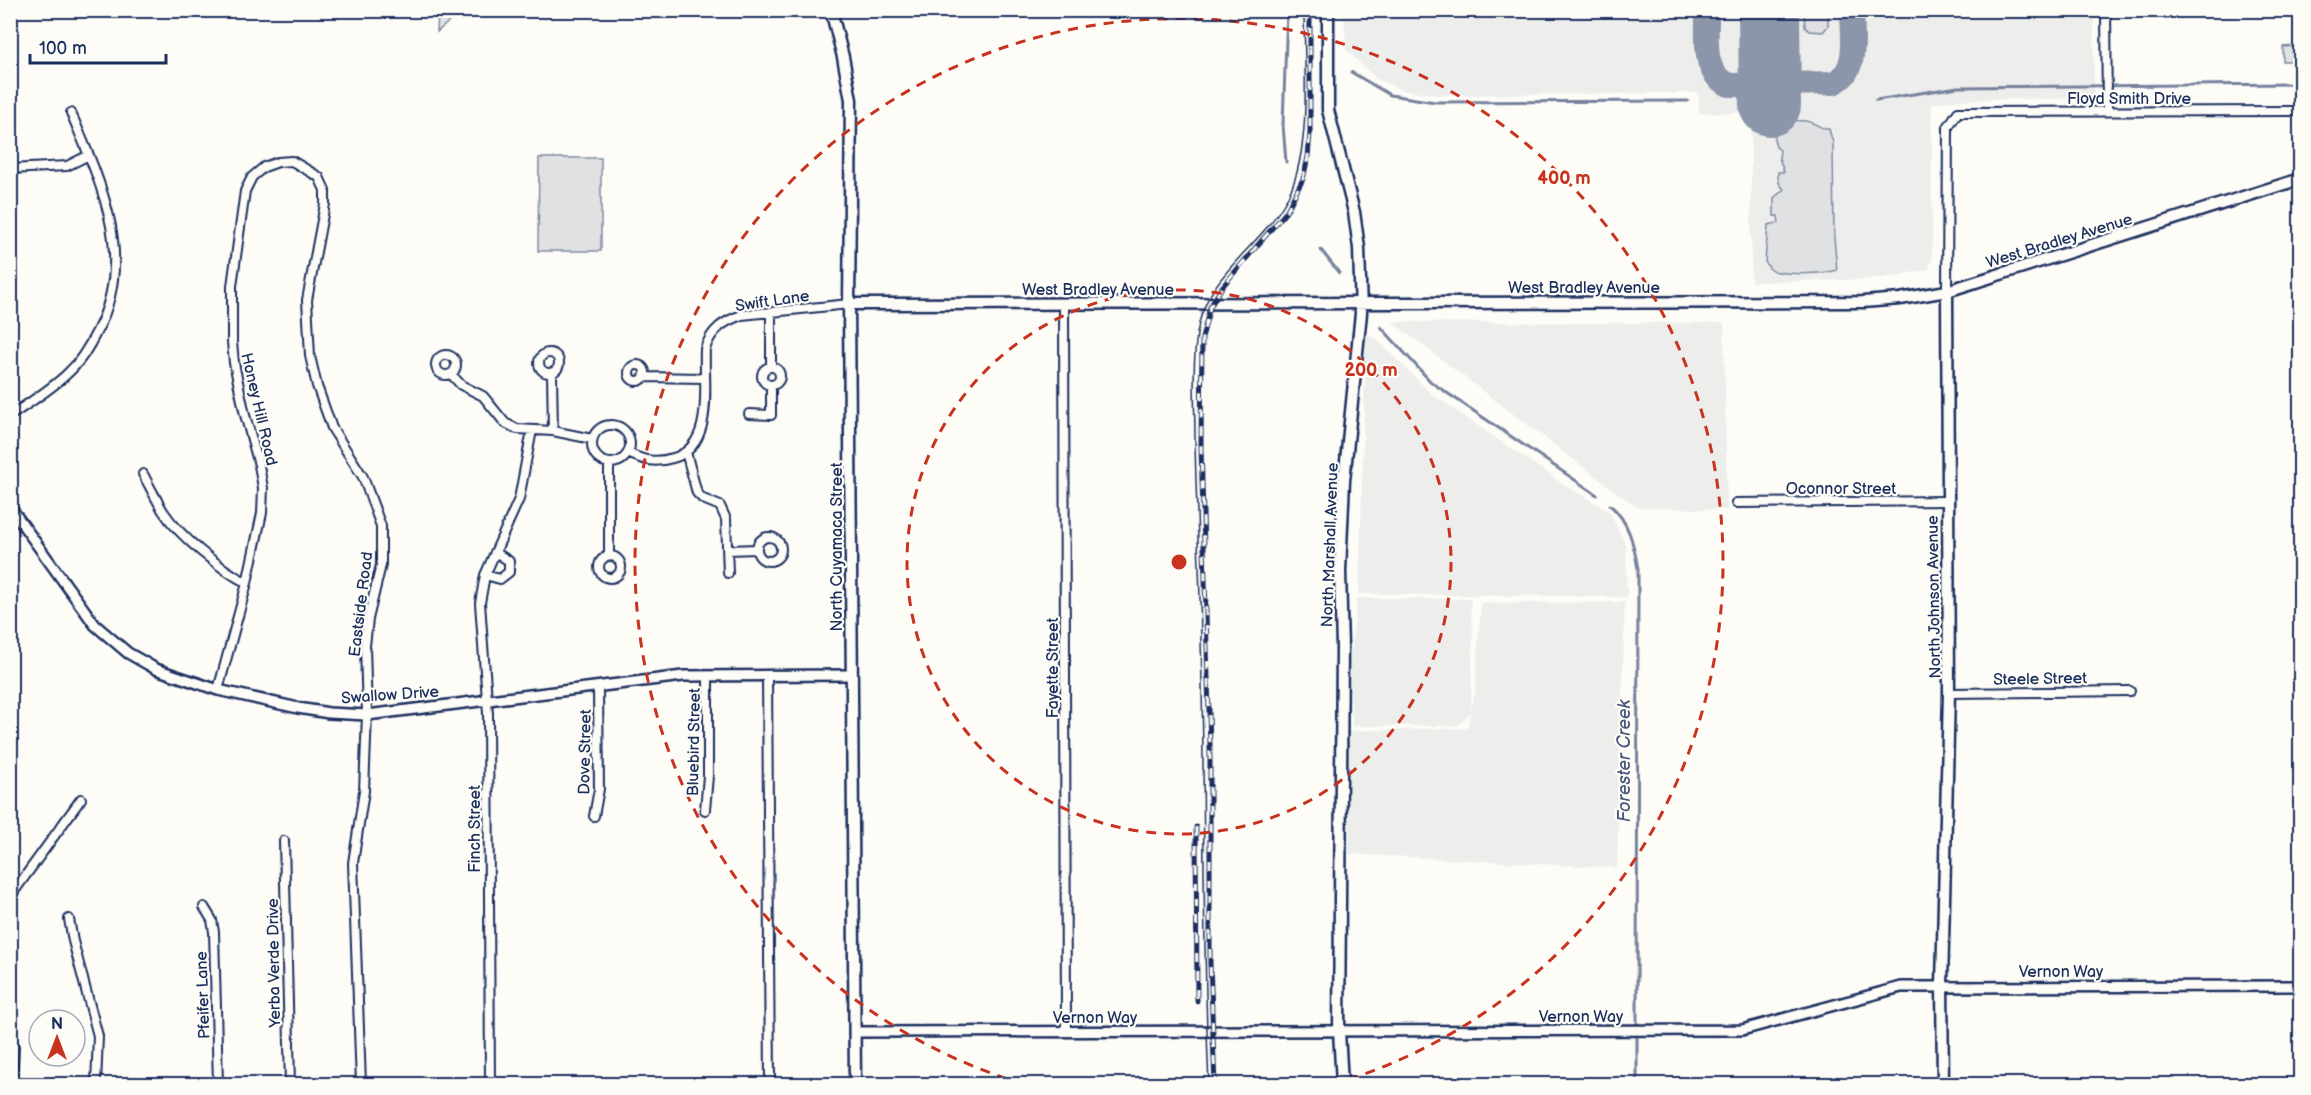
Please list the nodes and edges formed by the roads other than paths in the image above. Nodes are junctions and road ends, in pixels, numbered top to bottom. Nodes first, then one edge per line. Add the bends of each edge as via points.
1 (831, 10) edge
2 (1328, 10) edge
3 (2106, 10) edge
4 (2107, 110) junction
5 (2301, 111) edge
6 (1958, 112) joint
7 (71, 113) dead end
8 (89, 155) junction
9 (10, 169) edge
10 (2301, 179) edge
11 (322, 216) joint
12 (1947, 291) junction
13 (1360, 303) junction
14 (849, 304) junction
15 (1064, 304) junction
16 (771, 312) junction
17 (771, 367) junction
18 (552, 373) dead end
19 (451, 374) dead end
20 (644, 377) dead end
21 (704, 378) junction
22 (771, 385) junction
23 (749, 414) dead end
24 (10, 416) edge
25 (532, 430) junction
26 (554, 431) junction
27 (592, 439) junction
28 (686, 452) junction
29 (628, 453) junction
30 (609, 464) junction
31 (143, 474) dead end
32 (1947, 501) junction
33 (1736, 503) dead end
34 (10, 507) edge
35 (758, 549) dead end
36 (728, 550) junction
37 (495, 552) junction
38 (609, 556) dead end
39 (728, 573) dead end
40 (485, 575) junction
41 (247, 583) junction
42 (767, 675) junction
43 (852, 675) junction
44 (708, 676) junction
45 (598, 688) junction
46 (218, 690) junction
47 (2130, 691) dead end
48 (1949, 693) junction
49 (487, 701) junction
50 (367, 715) junction
51 (81, 799) dead end
52 (705, 810) dead end
53 (594, 816) dead end
54 (284, 841) dead end
55 (10, 897) edge
56 (204, 908) dead end
57 (69, 919) dead end
58 (1942, 985) junction
59 (2301, 986) edge
60 (1339, 1031) junction
61 (855, 1032) junction
62 (1066, 1032) junction
63 (10, 1036) edge
64 (12, 1084) edge
65 (96, 1084) edge
66 (218, 1084) edge
67 (290, 1084) edge
68 (361, 1084) edge
69 (489, 1084) edge
70 (770, 1084) edge
71 (855, 1084) edge
72 (1342, 1084) edge
73 (1943, 1084) edge

1 - 14 main road, North Cuyamaca Street via 851,100
2 - 13 main road, North Marshall Avenue via 1328,110 1354,212
3 - 4 street
4 - 5 street, Floyd Smith Drive
4 - 6 street, Floyd Smith Drive
6 - 12 street, North Johnson Avenue via 1948,128
7 - 8 street
8 - 9 street via 67,166
8 - 24 street via 108,206 114,236 111,297 94,338 71,371
10 - 12 main road, West Bradley Avenue
11 - 41 street, Honey Hill Road via 325,197 319,177 292,161 264,167 244,191 232,286 232,342 263,488 262,513
11 - 50 street, Eastside Road via 307,300 310,356 316,386 332,428 363,477 381,526 381,565 365,646
12 - 13 main road, West Bradley Avenue via 1863,302
12 - 32 main road, North Johnson Avenue
13 - 15 main road, West Bradley Avenue
13 - 60 main road, North Marshall Avenue via 1340,571
14 - 15 main road, West Bradley Avenue
14 - 16 street, Swift Lane
14 - 43 main road, North Cuyamaca Street
15 - 62 street, Fayette Street
16 - 17 street
16 - 21 street, Swift Lane via 728,319 716,329 705,349
17 - 22 street via 762,376
17 - 22 street via 780,376
18 - 26 street
19 - 25 street via 461,385 483,396 505,423
20 - 21 street
21 - 28 street, Swift Lane via 703,426
22 - 23 street via 771,415
25 - 26 street
25 - 37 street, Finch Street via 519,499
26 - 27 street
27 - 29 street via 598,429 617,426 627,434
27 - 30 street via 595,456
28 - 29 street via 652,462
28 - 36 street via 697,493 720,506 726,519
29 - 30 street
30 - 38 street
31 - 41 street via 164,513 197,548 226,572
32 - 33 street, Oconnor Street
32 - 48 main road, North Johnson Avenue
34 - 46 street, Swallow Drive via 95,625 128,653 156,669
35 - 36 street
36 - 39 street
37 - 40 street, Finch Street
37 - 40 street via 509,561 509,572 500,579
40 - 49 street, Finch Street via 480,603
41 - 46 street, Honey Hill Road
42 - 43 street, Swallow Drive
42 - 44 street, Swallow Drive
42 - 70 street
43 - 61 main road, North Cuyamaca Street
44 - 45 street, Swallow Drive
44 - 52 street, Bluebird Street
45 - 49 street, Swallow Drive
45 - 53 street, Dove Street via 599,789
46 - 50 street, Swallow Drive via 308,710
47 - 48 street, Steele Street
48 - 58 main road, North Johnson Avenue
49 - 50 street, Swallow Drive
49 - 69 street, Finch Street
50 - 68 street, Eastside Road via 364,791 354,863
51 - 55 street
54 - 67 street, Yerba Verde Drive
56 - 66 street, Pfeifer Lane via 214,932
57 - 65 street via 98,1036
58 - 59 street, Vernon Way
58 - 60 street, Vernon Way via 1901,987 1742,1030
58 - 73 main road, North Johnson Avenue
60 - 62 street, Vernon Way
60 - 72 main road, North Marshall Avenue
61 - 62 street, Vernon Way
61 - 71 main road, North Cuyamaca Street
63 - 64 street via 14,1047

